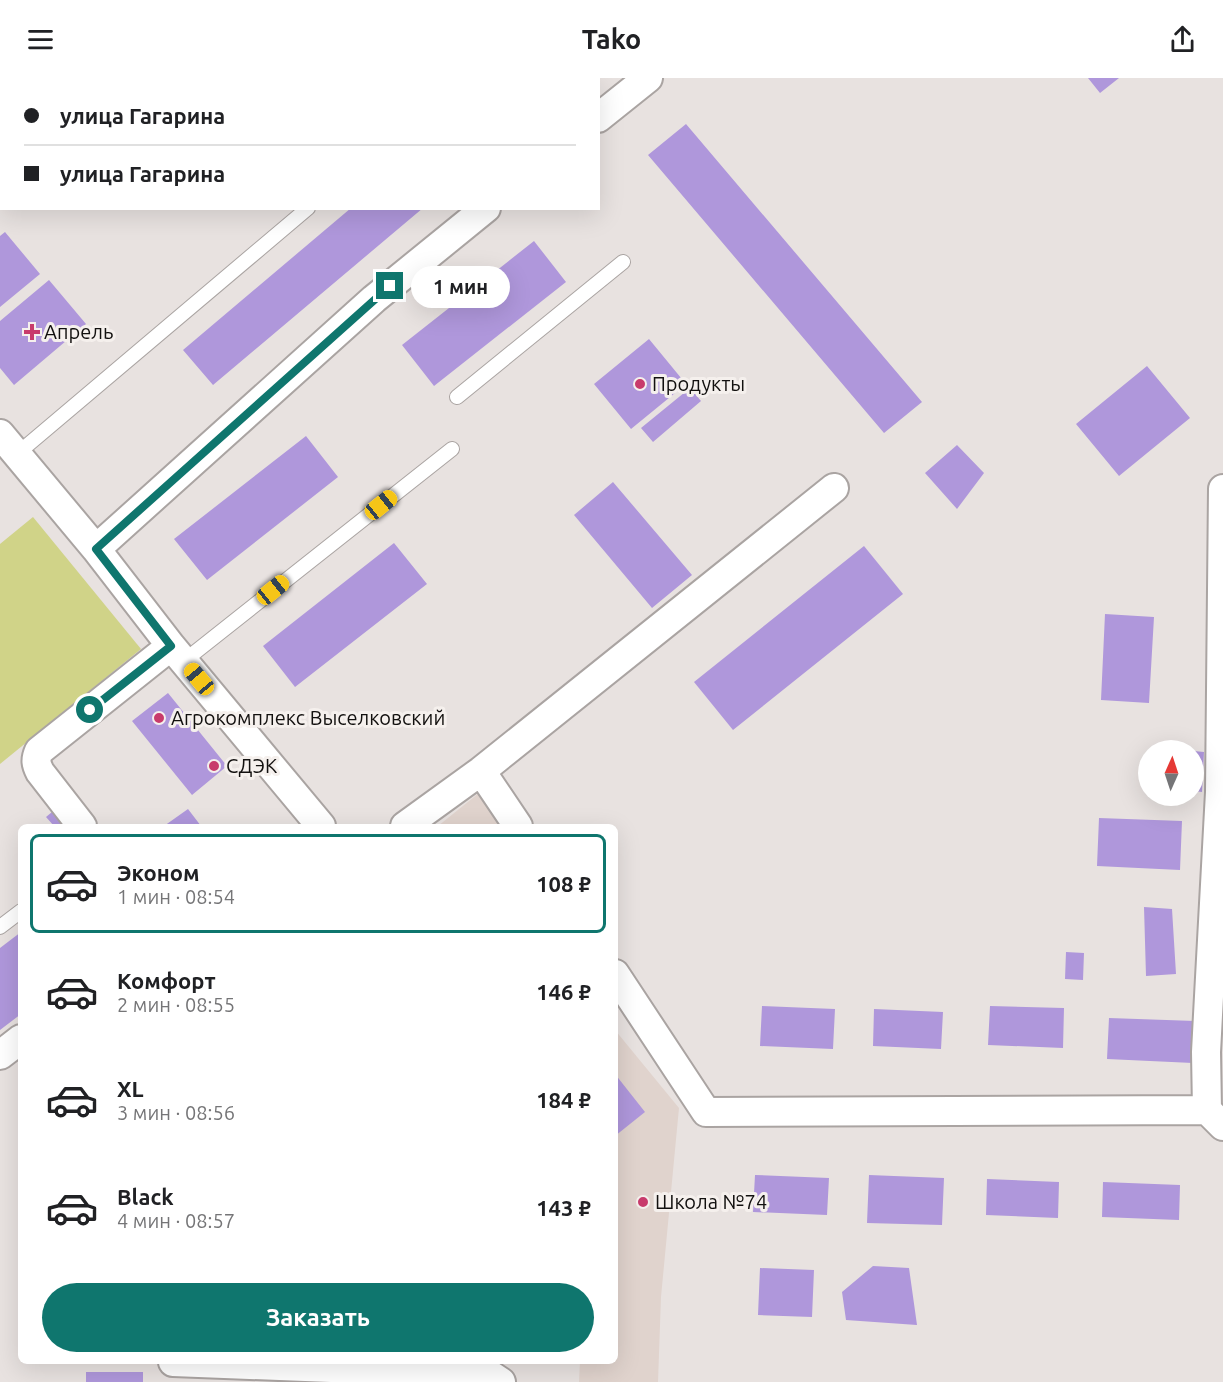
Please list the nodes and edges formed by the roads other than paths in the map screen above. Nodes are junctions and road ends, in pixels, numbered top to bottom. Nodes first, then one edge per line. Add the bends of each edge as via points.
1 (648, 78) edge
2 (600, 116) edge
3 (305, 210) edge
4 (484, 210) edge
5 (623, 262) dead end
6 (457, 397) dead end
7 (8, 444) edge
8 (452, 449) dead end
9 (834, 488) dead end
10 (1223, 489) edge
11 (1223, 509) edge
12 (96, 549) junction
13 (178, 654) junction
14 (481, 771) junction
15 (1221, 792) edge
16 (80, 824) edge
17 (319, 824) edge
18 (408, 824) edge
19 (517, 824) edge
20 (18, 912) edge
21 (0, 927) edge
22 (618, 979) edge
23 (18, 1041) edge
24 (0, 1055) edge
25 (1215, 1118) edge
26 (173, 1368) edge
27 (501, 1382) edge

1 - 2 street
3 - 7 lane
4 - 12 street via 374,300
5 - 6 lane
7 - 12 street
8 - 13 lane
9 - 14 street
10 - 11 street
11 - 15 street
12 - 13 street
13 - 16 street via 39,751 36,765
13 - 17 street
14 - 18 street
14 - 19 street
15 - 25 street via 1206,1052
20 - 21 lane
22 - 25 street via 706,1112
23 - 24 street
26 - 27 street via 489,1374

